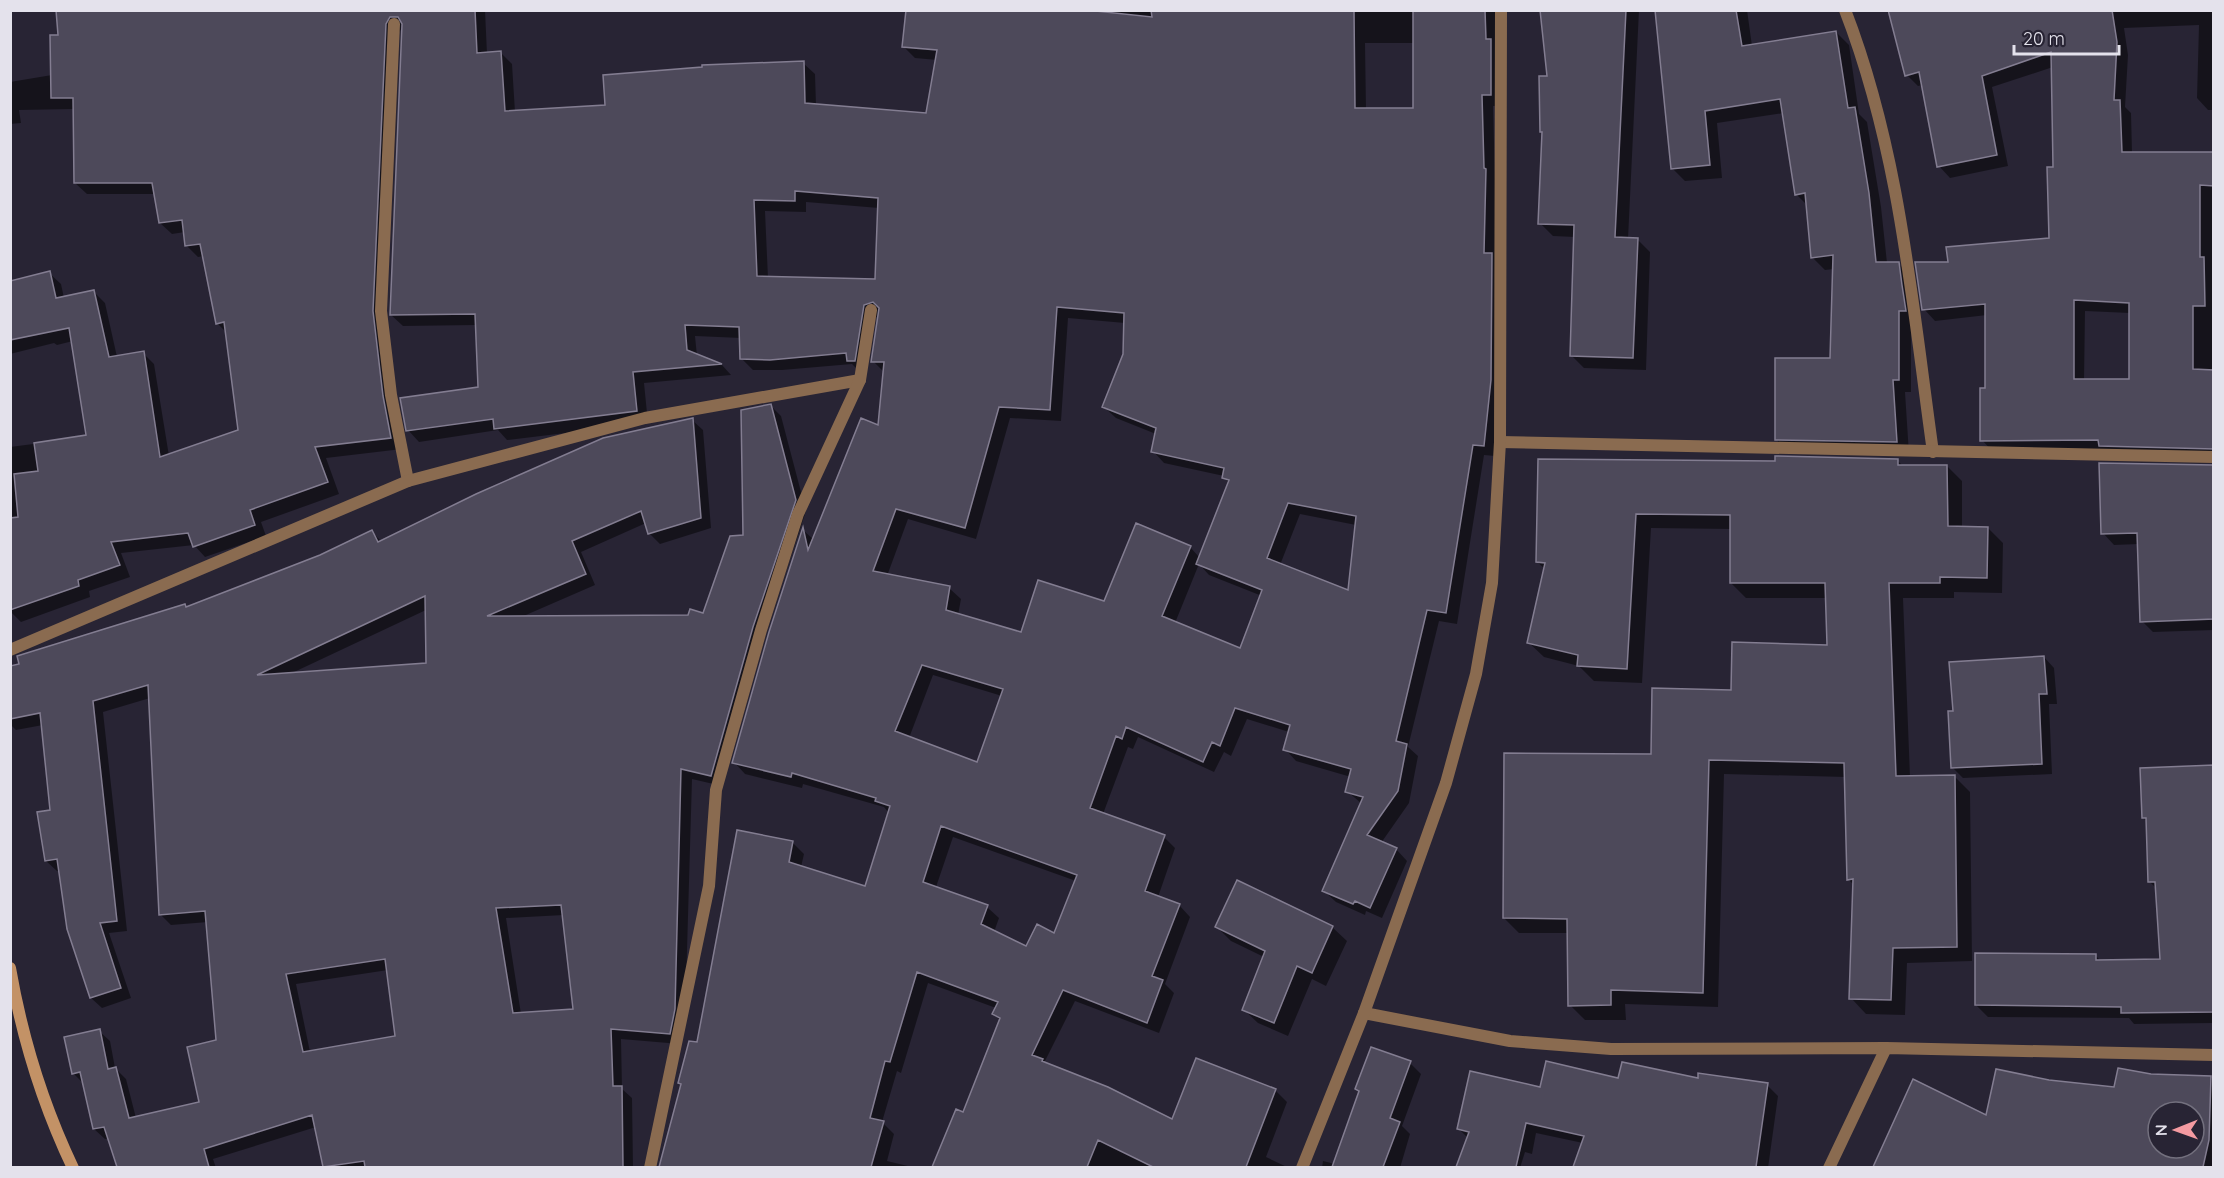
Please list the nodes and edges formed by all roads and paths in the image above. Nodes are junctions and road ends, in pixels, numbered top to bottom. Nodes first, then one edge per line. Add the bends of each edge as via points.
1 (1501, 10) edge
2 (1845, 10) edge
3 (394, 24) dead end
4 (871, 310) dead end
5 (860, 380) junction
6 (1500, 442) junction
7 (1933, 452) junction
8 (2214, 457) edge
9 (408, 481) junction
10 (10, 650) edge
11 (10, 968) edge
12 (1364, 1013) junction
13 (1886, 1048) junction
14 (2214, 1055) edge
15 (73, 1167) edge
16 (650, 1167) edge
17 (1302, 1167) edge
18 (1829, 1167) edge

1 - 6 street
2 - 7 street via 1881,119 1892,169
3 - 9 street via 381,311 391,395
4 - 5 street
5 - 9 street via 645,418
5 - 16 street via 798,514 717,790 709,886
6 - 7 street
6 - 12 street via 1492,583 1476,674 1446,783
7 - 8 street
9 - 10 street
11 - 15 main road via 31,1060
12 - 13 street via 1510,1041 1611,1049
12 - 17 street
13 - 14 street
13 - 18 street

